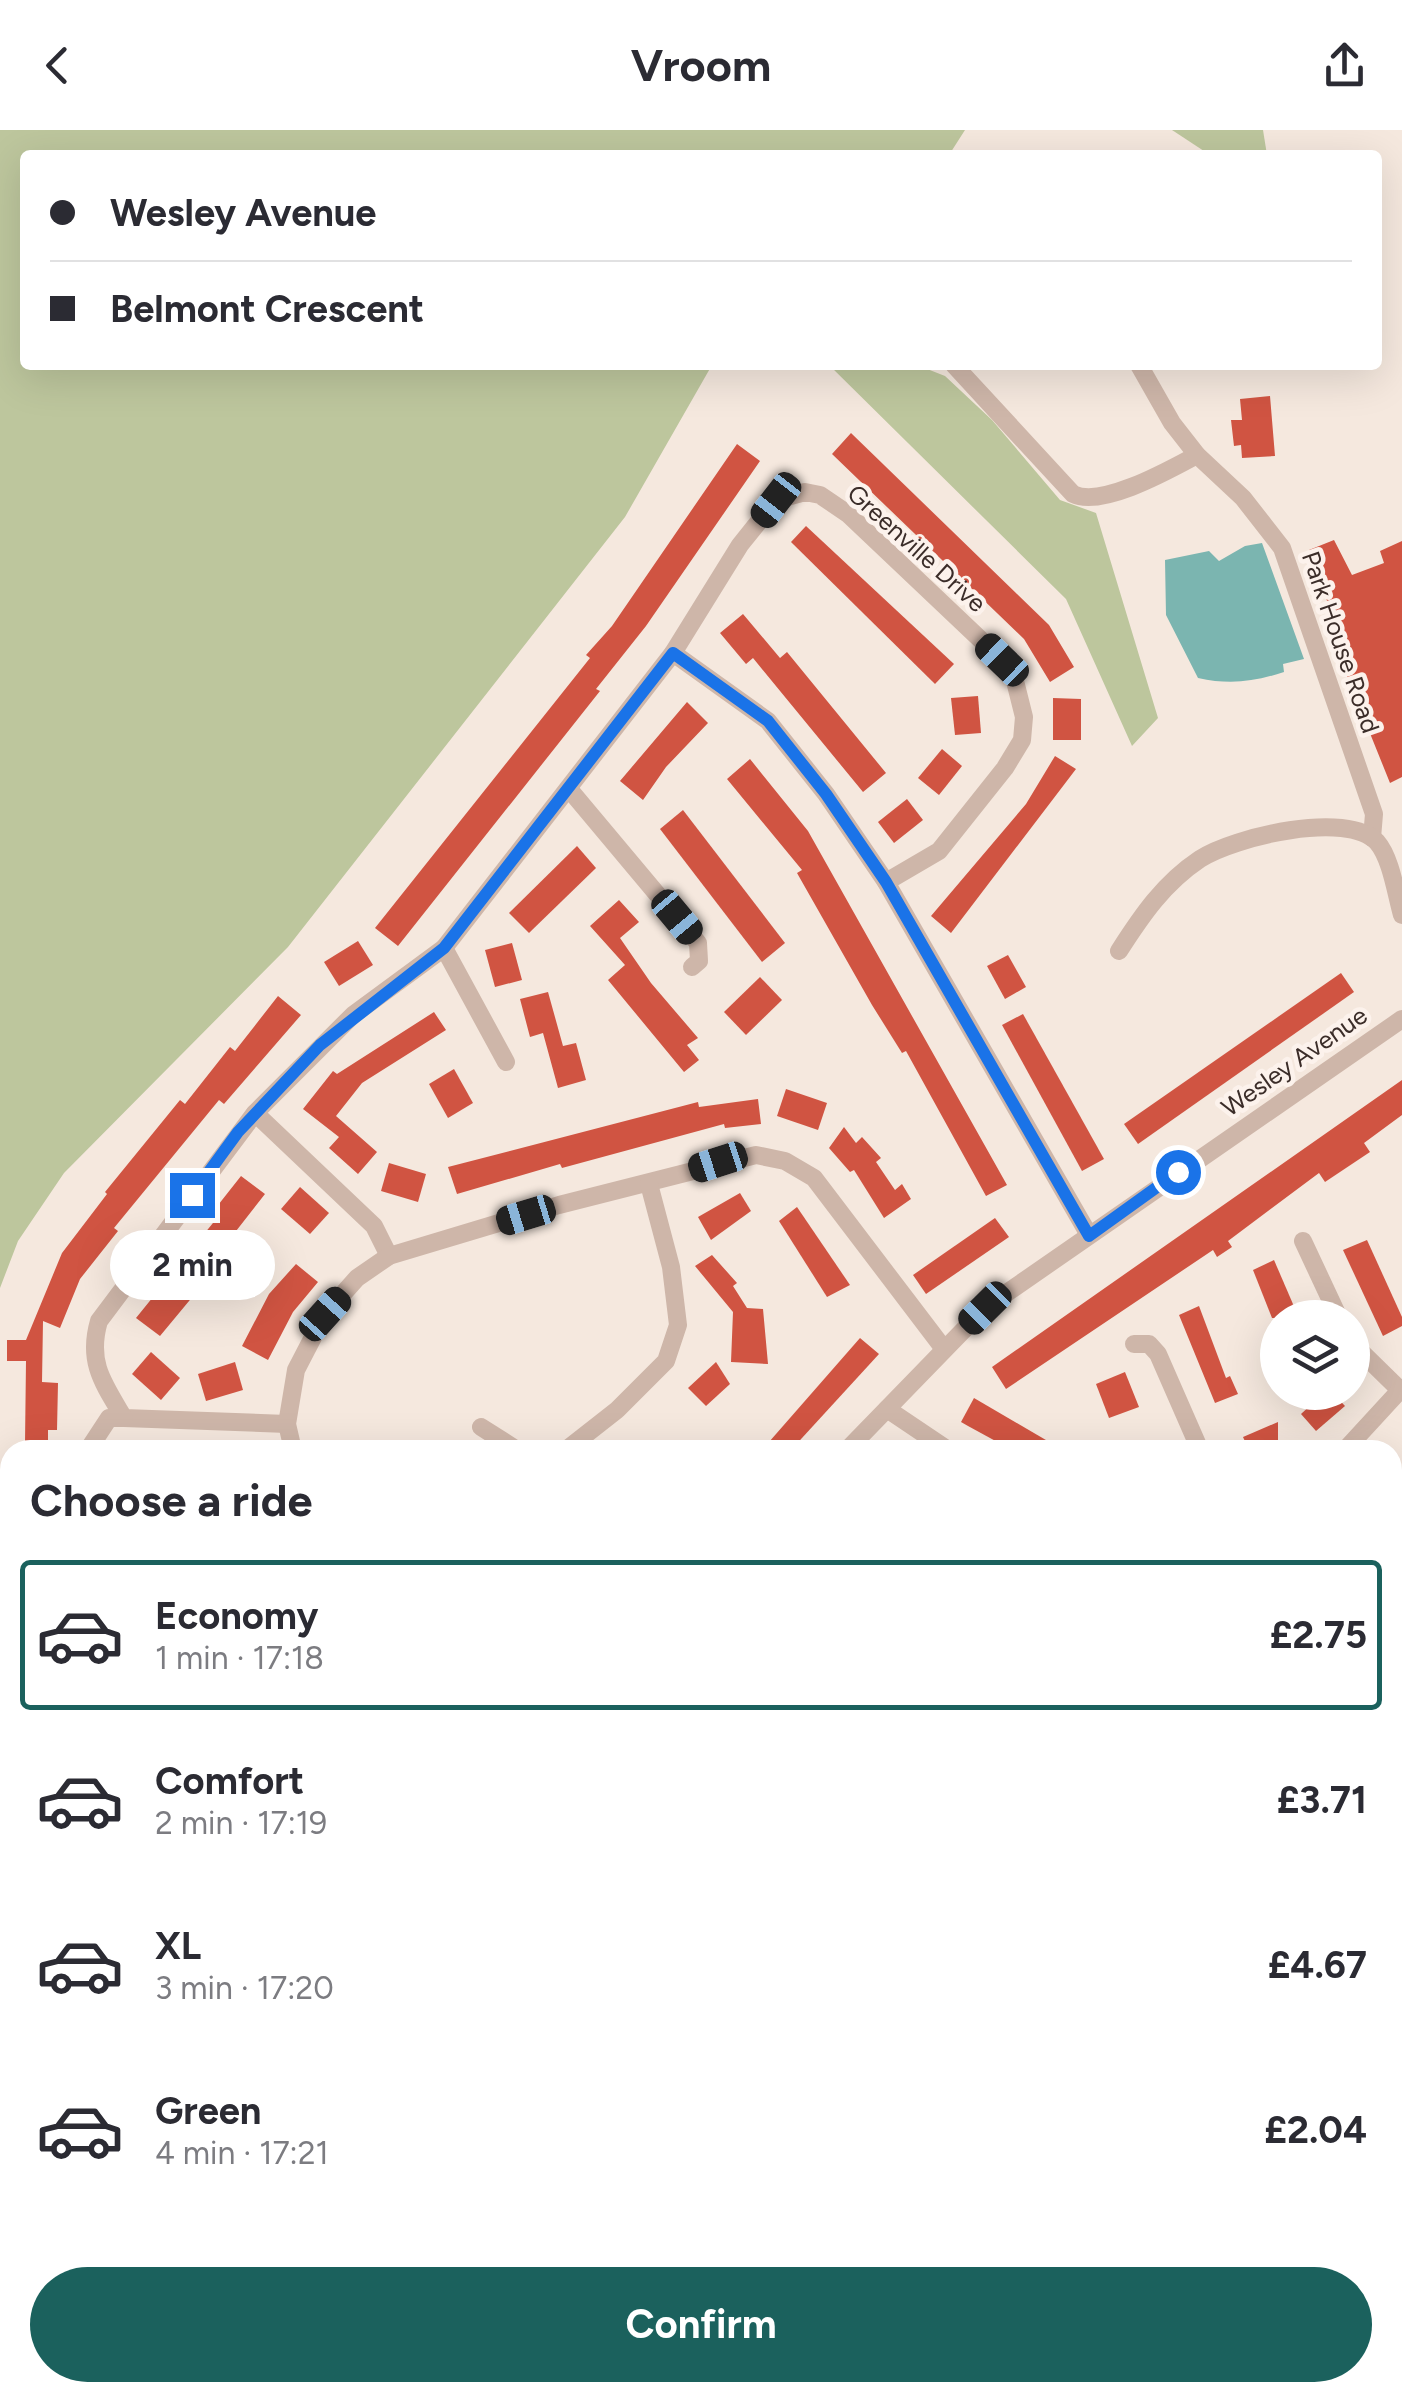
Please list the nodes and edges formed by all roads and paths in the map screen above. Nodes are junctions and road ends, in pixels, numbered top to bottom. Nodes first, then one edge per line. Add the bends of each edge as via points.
1 (959, 370) edge
2 (1142, 370) edge
3 (1197, 455) junction
4 (673, 653) junction
5 (569, 790) junction
6 (1372, 838) junction
7 (886, 882) junction
8 (1402, 915) edge
9 (444, 948) junction
10 (1120, 952) dead end
11 (692, 968) dead end
12 (1402, 1019) edge
13 (506, 1062) dead end
14 (256, 1113) junction
15 (649, 1184) junction
16 (1089, 1236) junction
17 (1303, 1241) dead end
18 (389, 1256) junction
19 (1331, 1300) edge
20 (1134, 1344) dead end
21 (944, 1349) junction
22 (1370, 1360) edge
23 (1401, 1389) edge
24 (887, 1408) junction
25 (124, 1418) junction
26 (287, 1424) junction
27 (481, 1427) dead end
28 (94, 1440) edge
29 (291, 1440) edge
30 (501, 1440) edge
31 (578, 1440) edge
32 (857, 1440) edge
33 (933, 1440) edge
34 (1196, 1440) edge
35 (1354, 1440) edge

1 - 3 street via 1082,499 1112,494
2 - 3 street, Park House Road
3 - 6 street, Park House Road via 1244,498 1282,548 1374,814
4 - 5 street, Greenville Drive
4 - 7 street via 768,721
4 - 7 street, Greenville Drive via 776,500 804,492 848,514 1002,660 1021,698 1022,740 939,851
5 - 9 street, Greenville Drive
5 - 11 street via 698,943
6 - 8 street, Park House Road
6 - 10 street via 1363,830 1313,827 1247,839 1202,858 1151,901
7 - 16 street
9 - 13 street
9 - 14 street, Greenville Drive via 353,1015
12 - 16 street, Wesley Avenue
14 - 18 street via 374,1226
14 - 25 street, Greenville Drive via 99,1321 92,1344 100,1376
15 - 18 street
15 - 21 street via 756,1155 802,1169
15 - 31 street via 672,1267 678,1324 666,1361
16 - 21 street, Wesley Avenue via 985,1308
17 - 19 street
18 - 26 street via 357,1278 325,1314 296,1370
20 - 34 street via 1149,1344 1158,1354
21 - 24 street, Wesley Avenue
22 - 23 street
23 - 35 street
24 - 32 street, Wesley Avenue
24 - 33 street
25 - 26 street
25 - 28 street via 108,1418
26 - 29 street
27 - 30 street

